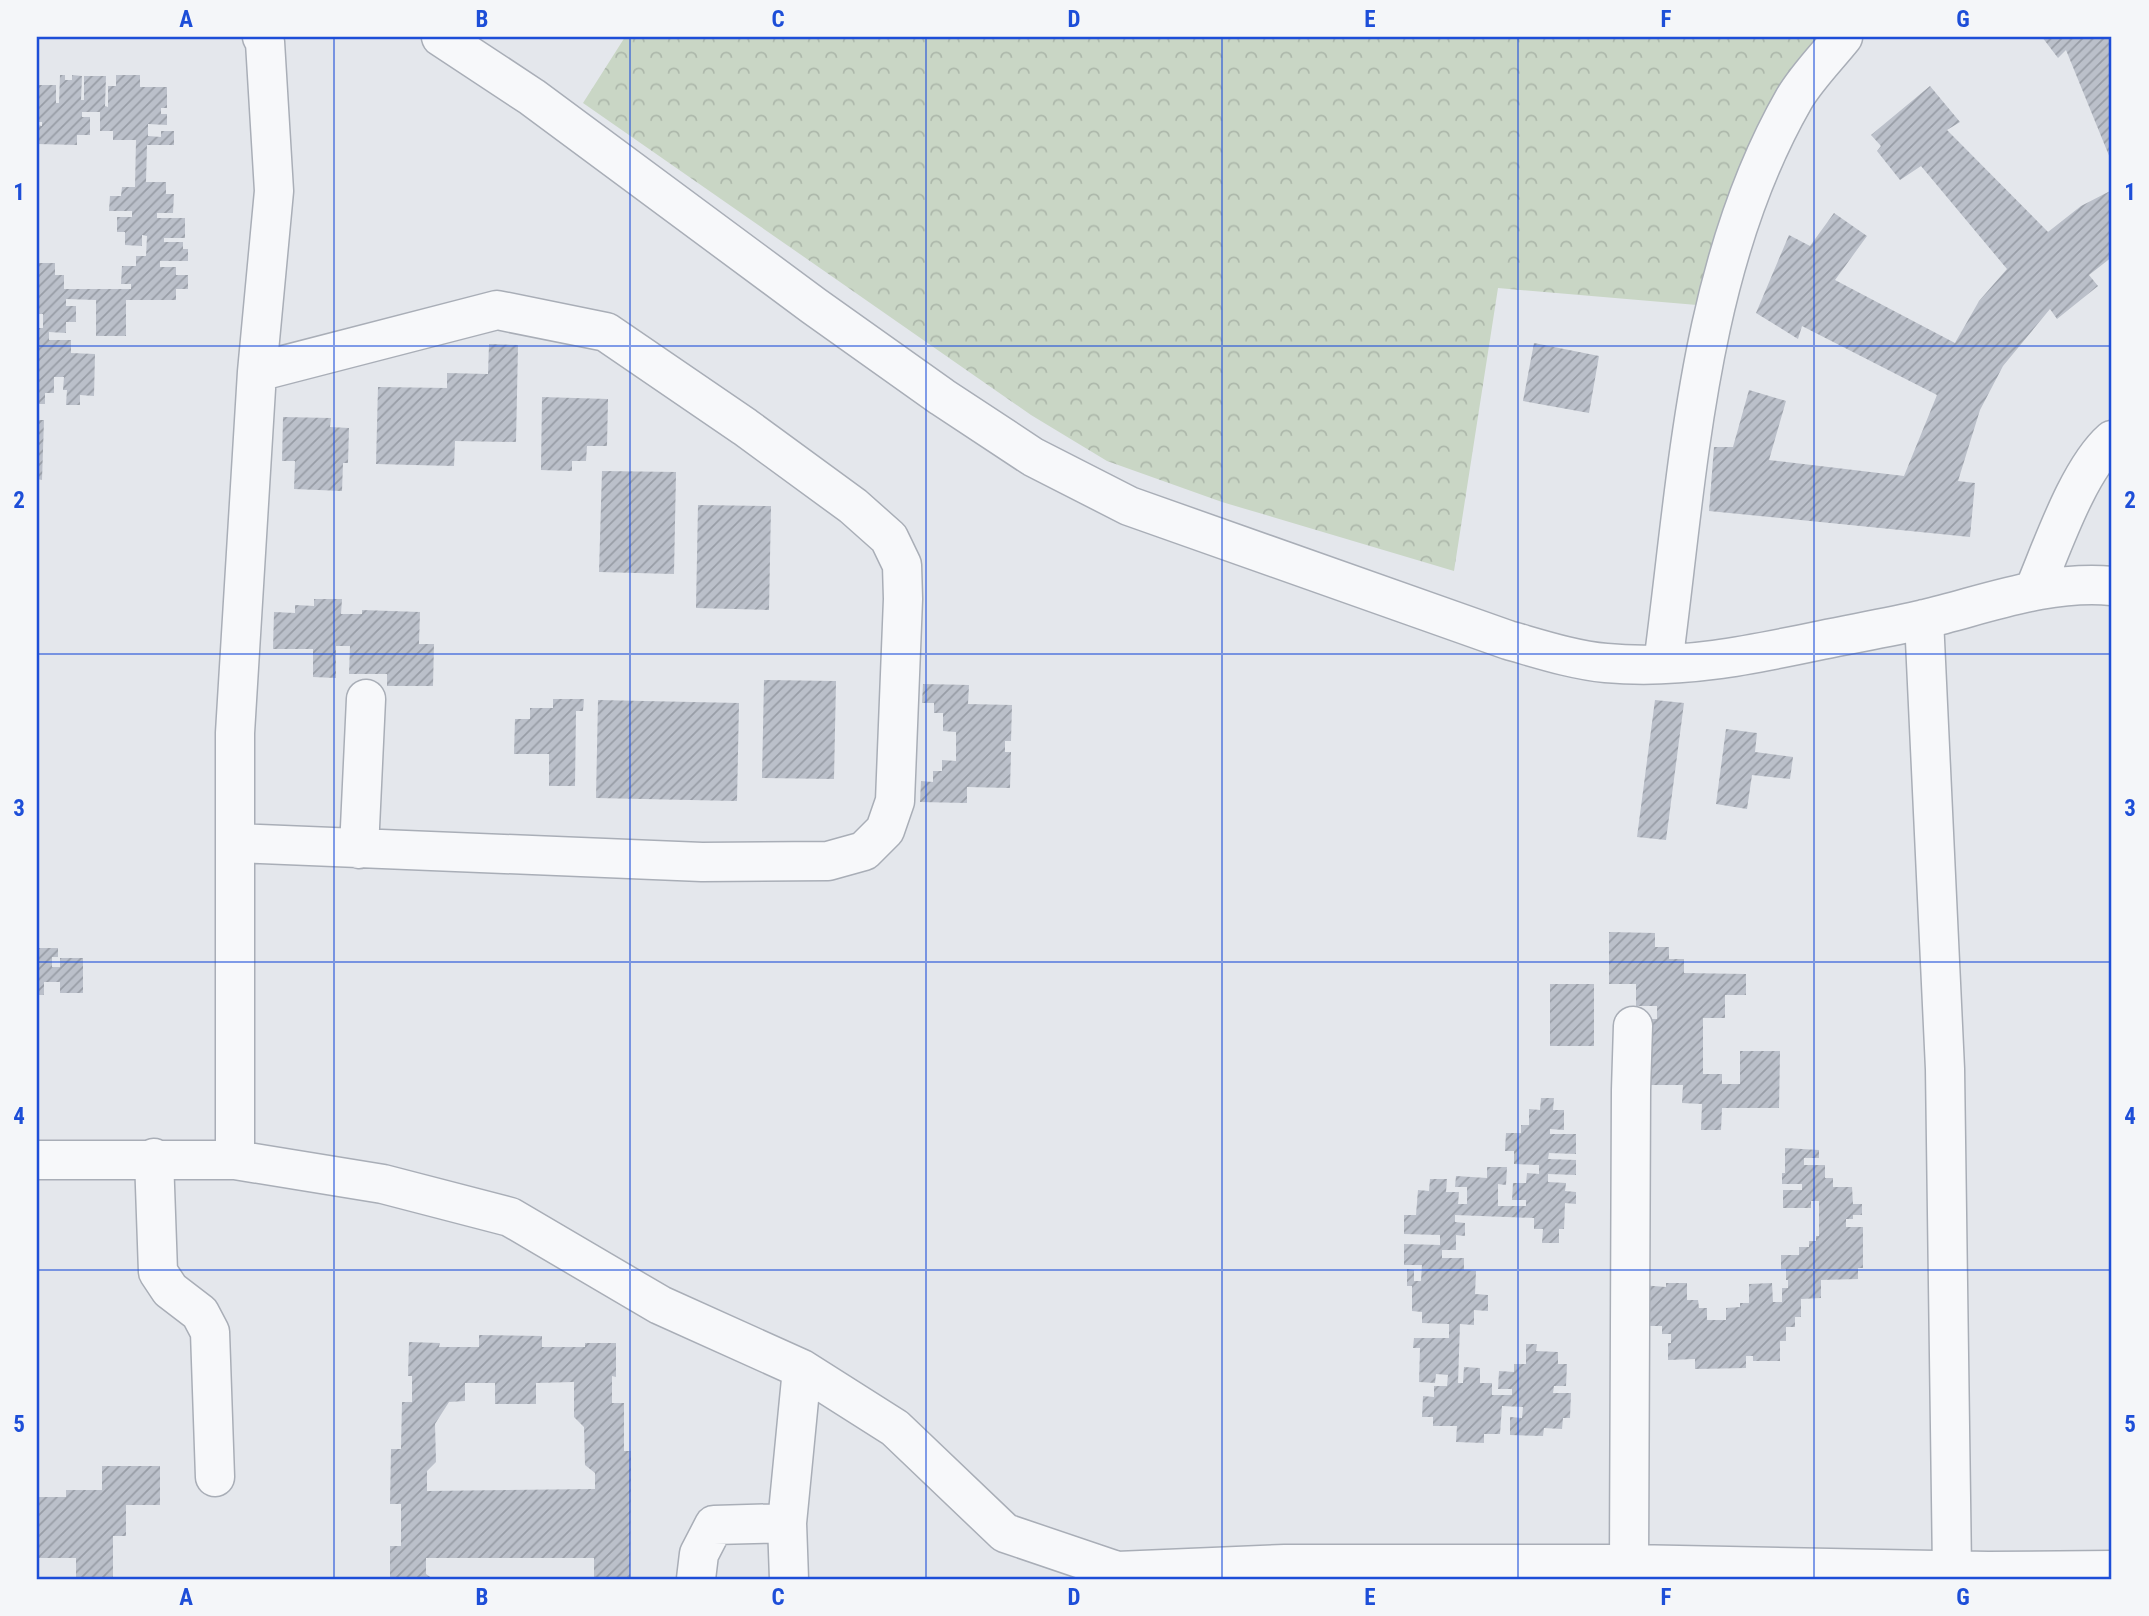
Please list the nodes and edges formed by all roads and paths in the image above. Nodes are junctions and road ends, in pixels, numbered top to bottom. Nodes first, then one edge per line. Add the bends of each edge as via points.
1 (262, 37) edge
2 (441, 37) edge
3 (1843, 37) edge
4 (257, 372) junction
5 (2112, 440) edge
6 (2112, 586) edge
7 (2034, 590) junction
8 (1924, 620) junction
9 (1664, 664) junction
10 (366, 699) dead end
11 (236, 843) junction
12 (359, 849) junction
13 (1633, 1026) dead end
14 (153, 1158) junction
15 (37, 1160) edge
16 (235, 1160) junction
17 (802, 1369) junction
18 (215, 1477) dead end
19 (787, 1523) junction
20 (1053, 1564) edge
21 (1629, 1564) junction
22 (1952, 1570) junction
23 (2112, 1570) edge
24 (696, 1579) edge
25 (789, 1579) edge

1 - 4 lane via 274,191
2 - 9 lane via 533,97 836,321 1032,457 1129,506 1508,640 1605,663
3 - 9 lane via 1795,98 1757,176 1723,272 1698,391
4 - 11 lane via 235,733
4 - 12 lane via 496,310 606,332 853,506 889,538 902,565 895,801 885,830 863,850 828,862 702,862
5 - 7 lane via 2075,495
6 - 7 lane
7 - 8 lane
8 - 9 lane via 1733,658
8 - 22 lane via 1945,1069
10 - 12 lane
11 - 12 lane
11 - 16 lane
13 - 21 lane
14 - 15 lane
14 - 16 lane
14 - 18 lane via 158,1272 170,1290 200,1313 210,1332
16 - 17 lane via 383,1184 510,1217 660,1305
17 - 19 lane
17 - 20 lane via 895,1427 1005,1533
19 - 24 lane via 713,1525 699,1554
19 - 25 lane
20 - 21 lane via 1117,1571 1285,1564
21 - 22 lane
22 - 23 lane

